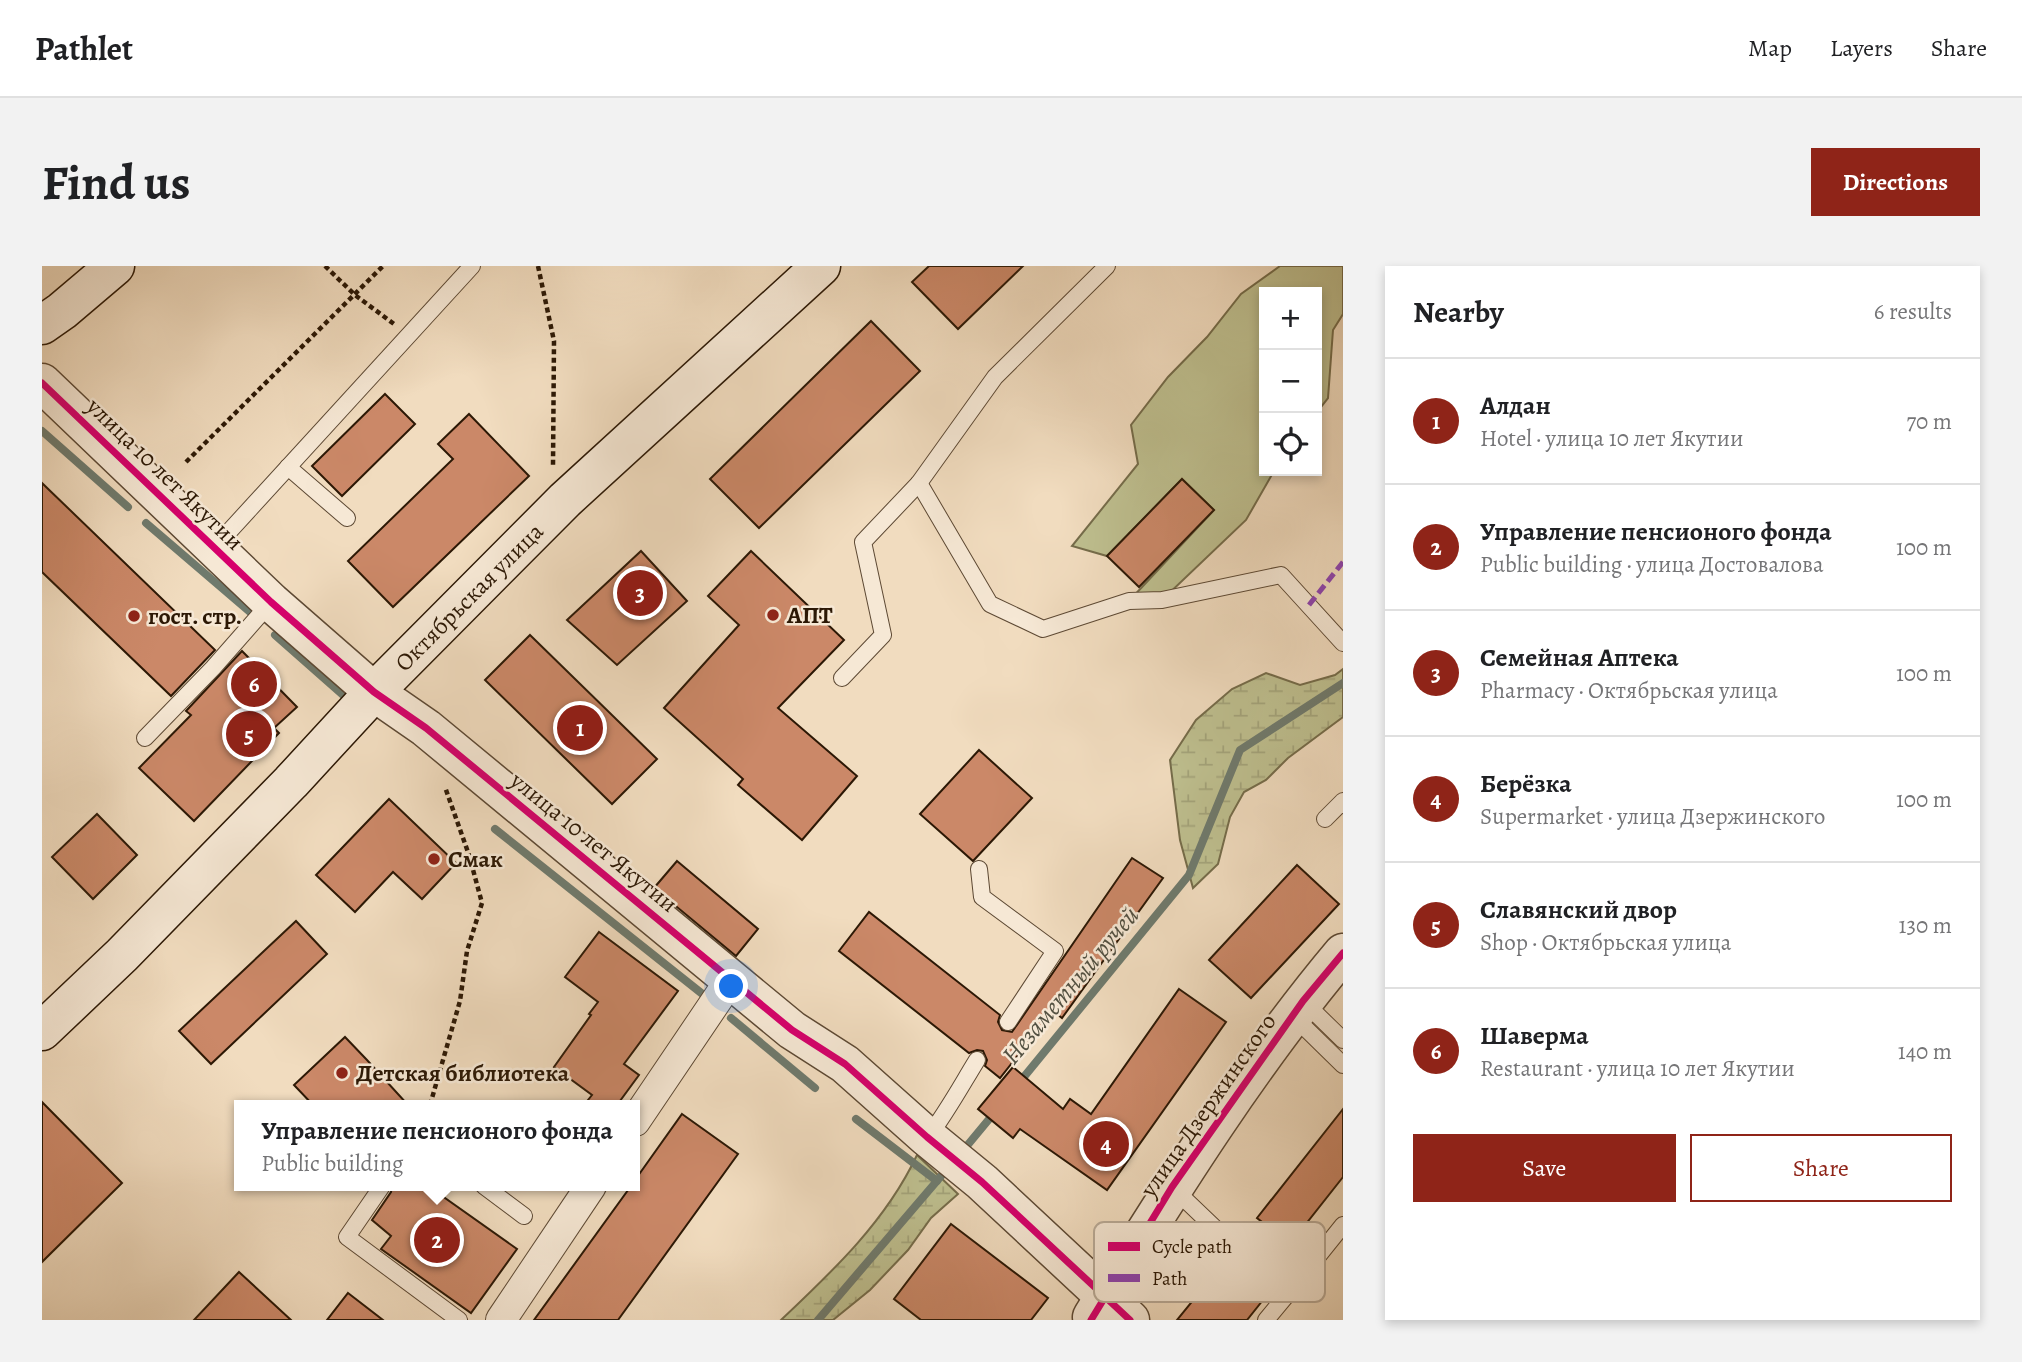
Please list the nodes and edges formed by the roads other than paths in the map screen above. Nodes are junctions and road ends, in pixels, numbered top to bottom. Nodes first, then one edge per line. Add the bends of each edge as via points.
1 (115, 266) edge
2 (472, 266) edge
3 (821, 266) edge
4 (1107, 266) edge
5 (42, 324) edge
6 (42, 383) edge
7 (288, 467) junction
8 (919, 483) junction
9 (347, 518) dead end
10 (214, 548) junction
11 (271, 602) junction
12 (1343, 643) edge
13 (842, 678) dead end
14 (374, 692) junction
15 (145, 738) dead end
16 (1343, 801) edge
17 (1325, 819) dead end
18 (979, 869) dead end
19 (1343, 953) edge
20 (731, 979) junction
21 (1298, 1008) junction
22 (1008, 1021) dead end
23 (42, 1031) edge
24 (1343, 1040) edge
25 (977, 1060) dead end
26 (1343, 1065) edge
27 (640, 1114) edge
28 (937, 1145) junction
29 (1172, 1187) junction
30 (379, 1191) edge
31 (491, 1191) edge
32 (588, 1191) edge
33 (524, 1216) dead end
34 (1154, 1222) edge
35 (1209, 1222) edge
36 (1343, 1225) edge
37 (1325, 1247) edge
38 (1094, 1298) edge
39 (1281, 1302) edge
40 (458, 1320) edge
41 (501, 1320) edge
42 (1266, 1320) edge

1 - 5 street
2 - 7 lane
3 - 14 street, Октябрьская улица via 565,500
4 - 8 lane via 995,377
6 - 10 street, улица 10 лет Якутии
7 - 9 lane
7 - 10 lane
8 - 12 lane via 990,604 1043,629 1129,601 1162,600 1281,575
8 - 13 lane via 863,541 883,635
10 - 11 street, улица 10 лет Якутии
11 - 14 street, улица 10 лет Якутии
11 - 15 lane
14 - 20 street, улица 10 лет Якутии via 426,728
14 - 23 street, Октябрьская улица via 122,955
16 - 17 lane
18 - 22 lane via 982,897 1055,951
19 - 21 street, улица Дзержинского
20 - 27 street
20 - 28 street, улица 10 лет Якутии via 792,1030 845,1064
21 - 24 lane
21 - 26 lane
21 - 29 street, улица Дзержинского
25 - 28 lane via 955,1096
28 - 38 street, улица 10 лет Якутии via 982,1181
29 - 34 street, улица Дзержинского
29 - 35 lane
30 - 40 lane via 347,1237
31 - 33 lane
32 - 41 street
36 - 37 lane
39 - 42 lane

